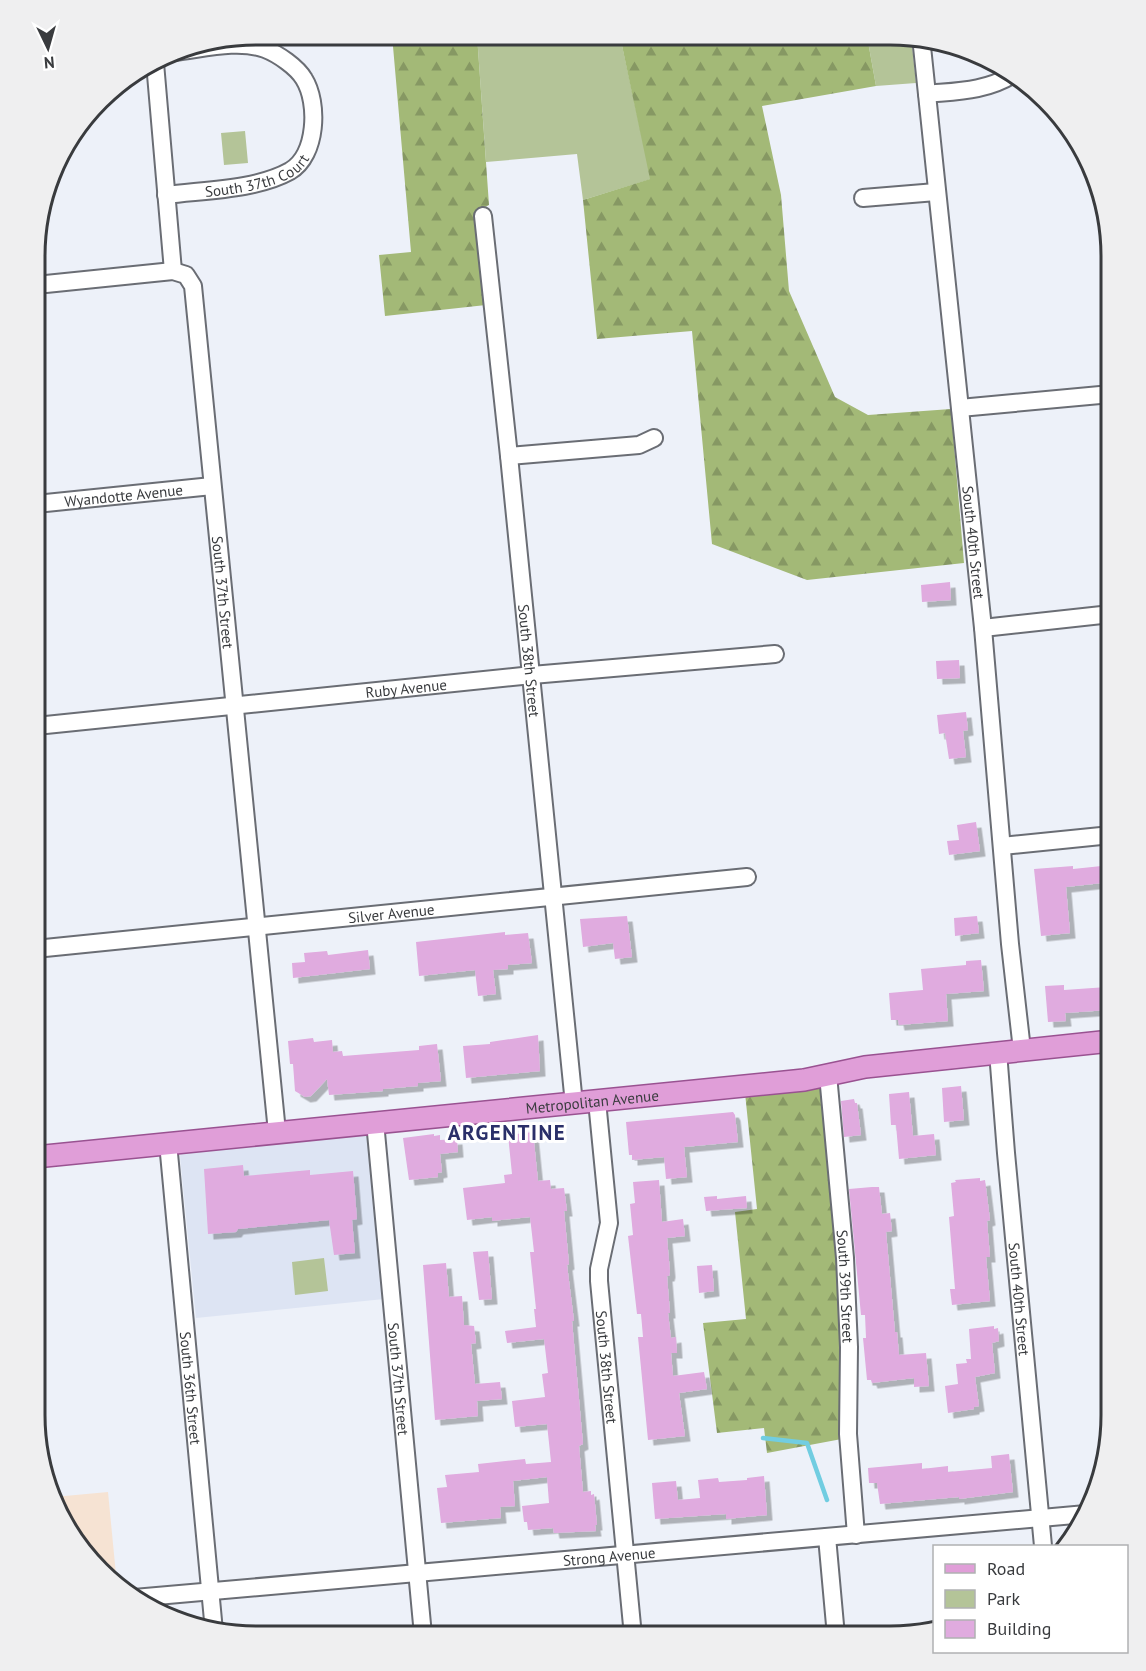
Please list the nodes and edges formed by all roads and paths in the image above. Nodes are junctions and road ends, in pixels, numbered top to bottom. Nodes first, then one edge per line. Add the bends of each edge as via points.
1 (239, 45) edge
2 (922, 48) edge
3 (156, 71) edge
4 (1004, 79) edge
5 (927, 94) junction
6 (936, 192) junction
7 (166, 195) junction
8 (862, 198) dead end
9 (483, 216) dead end
10 (173, 271) junction
11 (45, 284) edge
12 (1101, 395) edge
13 (960, 408) junction
14 (654, 438) dead end
15 (509, 456) junction
16 (212, 486) junction
17 (45, 503) edge
18 (1101, 615) edge
19 (983, 628) junction
20 (775, 654) dead end
21 (532, 675) junction
22 (234, 705) junction
23 (45, 725) edge
24 (1101, 836) edge
25 (1002, 846) junction
26 (747, 877) dead end
27 (554, 897) junction
28 (257, 927) junction
29 (45, 949) edge
30 (1101, 1042) edge
31 (1022, 1050) junction
32 (999, 1052) junction
33 (828, 1075) junction
34 (597, 1101) junction
35 (574, 1104) junction
36 (375, 1122) junction
37 (277, 1132) junction
38 (168, 1143) junction
39 (45, 1156) edge
40 (1076, 1515) edge
41 (1040, 1518) junction
42 (856, 1535) junction
43 (827, 1537) junction
44 (1042, 1545) edge
45 (625, 1555) junction
46 (418, 1573) junction
47 (211, 1591) junction
48 (149, 1597) edge
49 (213, 1622) edge
50 (422, 1626) edge
51 (632, 1626) edge
52 (835, 1626) edge

1 - 7 street, South 37th Court via 265,49 303,77 311,97 313,132 304,154 292,169 258,183
2 - 5 street, South 40th Street
3 - 7 street
4 - 5 street via 980,89
5 - 6 street, South 40th Street
6 - 8 street
6 - 13 street, South 40th Street
7 - 10 street
9 - 15 street, South 38th Street
10 - 11 street
10 - 16 street, South 37th Street via 186,275 193,286
12 - 13 street
13 - 19 street, South 40th Street
14 - 15 street via 639,445
15 - 21 street, South 38th Street
16 - 17 street, Wyandotte Avenue
16 - 22 street, South 37th Street
18 - 19 street
19 - 25 street, South 40th Street
20 - 21 street, Ruby Avenue
21 - 22 street, Ruby Avenue
21 - 27 street, South 38th Street
22 - 23 street, Ruby Avenue
22 - 28 street, South 37th Street
24 - 25 street
25 - 31 street, South 40th Street
26 - 27 street, Silver Avenue
27 - 28 street, Silver Avenue
27 - 35 street, South 38th Street
28 - 29 street, Silver Avenue
28 - 37 street, South 37th Street
30 - 31 main road, Metropolitan Avenue
31 - 32 main road, Metropolitan Avenue
32 - 33 main road, Metropolitan Avenue via 865,1066
32 - 41 street, South 40th Street
33 - 34 main road, Metropolitan Avenue
33 - 42 street, South 39th Street via 845,1258 848,1434
34 - 35 main road, Metropolitan Avenue
34 - 45 street, South 38th Street via 609,1223 599,1281
35 - 36 main road, Metropolitan Avenue
36 - 37 main road, Metropolitan Avenue
36 - 46 street, South 37th Street
37 - 38 main road, Metropolitan Avenue
38 - 39 main road, Metropolitan Avenue
38 - 47 street, South 36th Street
40 - 41 street, Strong Avenue
41 - 42 street, Strong Avenue
41 - 44 street, South 40th Street
42 - 43 street, Strong Avenue
43 - 45 street, Strong Avenue
43 - 52 street
45 - 46 street, Strong Avenue
45 - 51 street, South 38th Street
46 - 47 street, Strong Avenue
46 - 50 street, South 37th Street
47 - 48 street, Strong Avenue
47 - 49 street, South 36th Street

